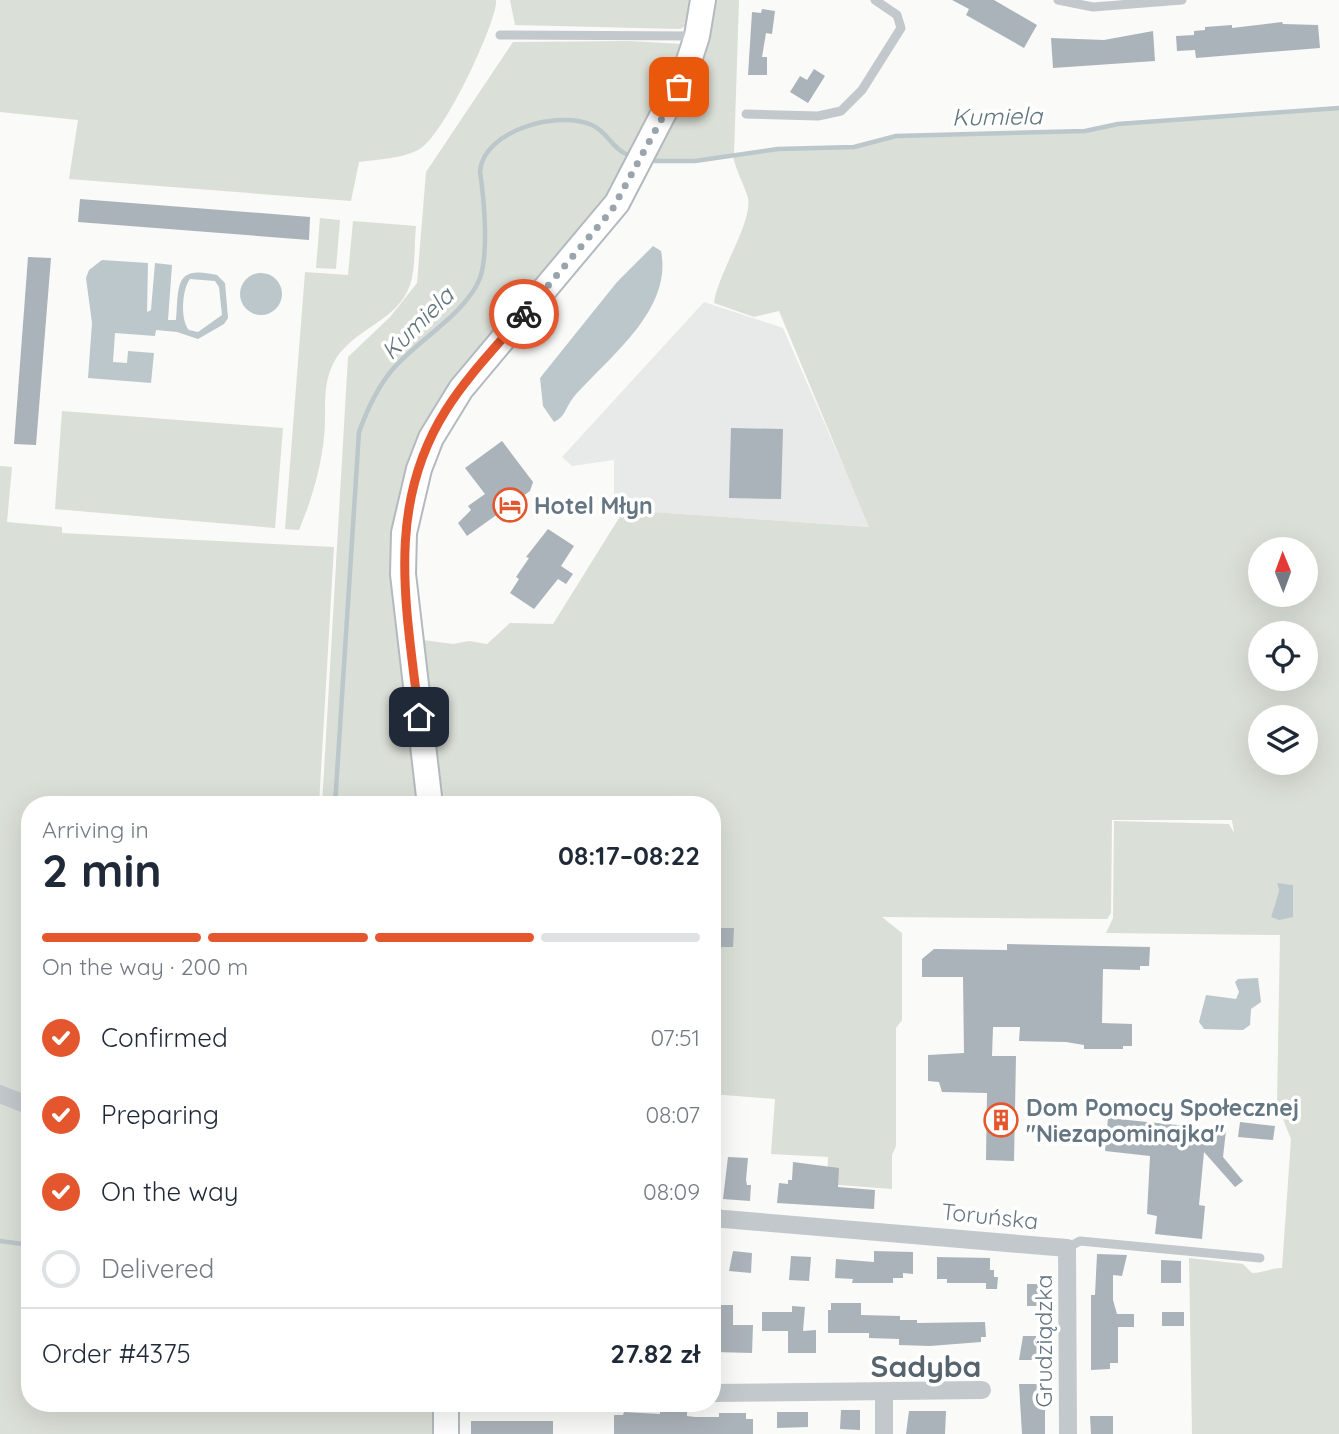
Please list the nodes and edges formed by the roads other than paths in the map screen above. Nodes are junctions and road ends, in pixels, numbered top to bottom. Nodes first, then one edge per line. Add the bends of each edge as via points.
1 (703, 0) edge
2 (875, 0) edge
3 (1058, 0) edge
4 (1182, 0) edge
5 (500, 34) dead end
6 (697, 37) junction
7 (746, 114) dead end
8 (429, 796) edge
9 (0, 1094) edge
10 (21, 1102) edge
11 (721, 1219) edge
12 (1067, 1248) junction
13 (1260, 1258) dead end
14 (982, 1390) dead end
15 (884, 1392) junction
16 (721, 1393) edge
17 (446, 1412) edge
18 (446, 1434) edge
19 (884, 1434) edge
20 (1068, 1434) edge

1 - 6 street
2 - 7 lane via 897,15 901,28 847,107 830,115
3 - 4 lane via 1093,7
5 - 6 lane
6 - 8 street via 679,87 612,210 461,389 431,438 419,469 404,533 404,574
9 - 10 street
11 - 12 street, Toruńska
12 - 13 lane, Toruńska via 1080,1241
12 - 20 street, Grudziądzka
14 - 15 street
15 - 16 street
15 - 19 street
17 - 18 street

